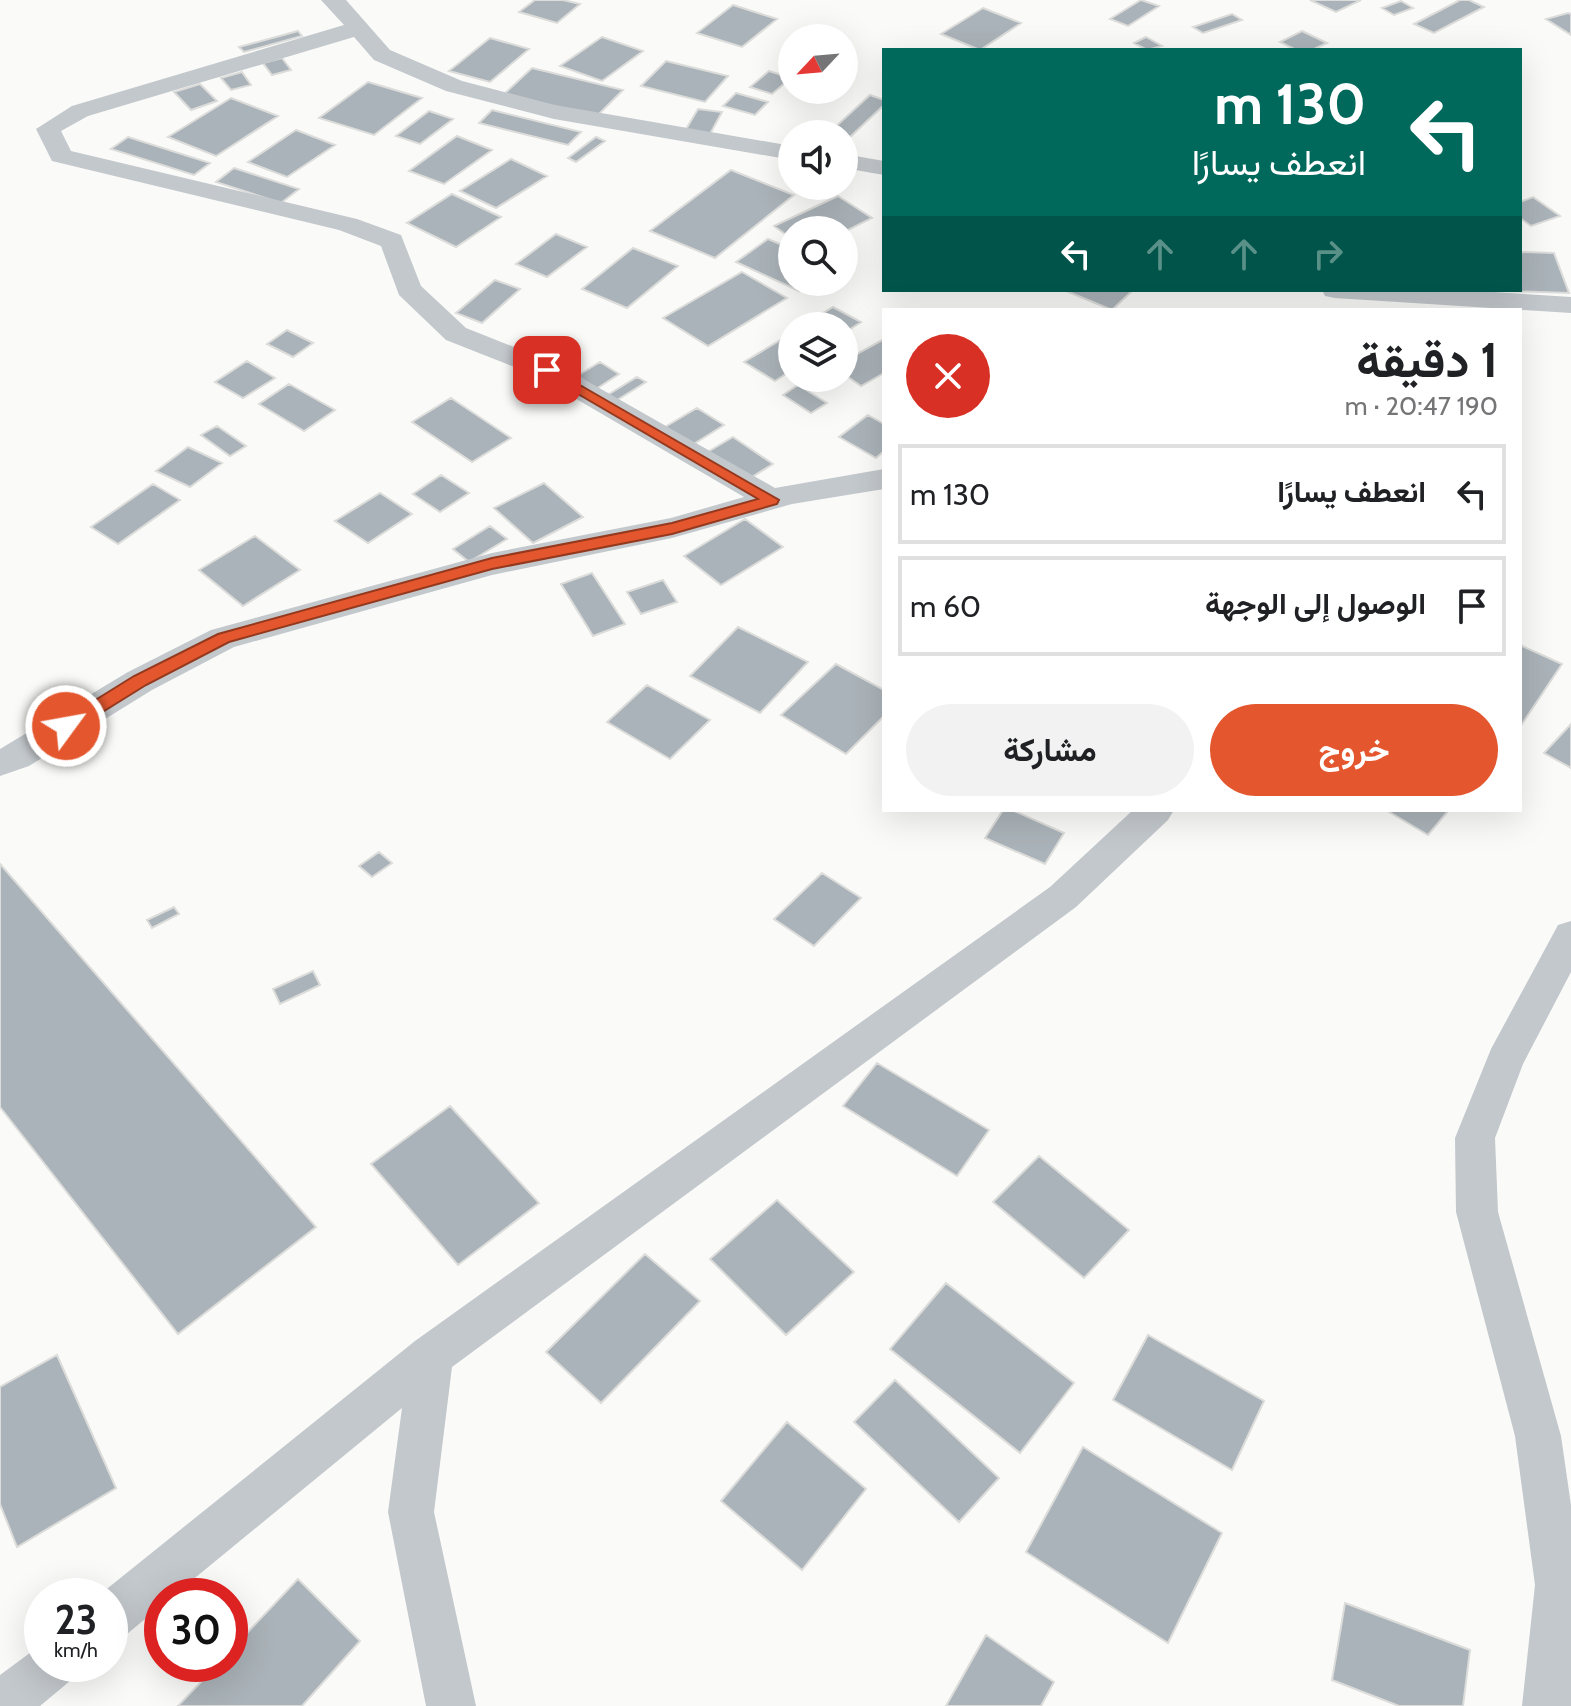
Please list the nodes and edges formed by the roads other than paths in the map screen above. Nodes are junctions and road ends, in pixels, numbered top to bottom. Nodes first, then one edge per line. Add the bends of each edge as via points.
1 (332, 0) edge
2 (359, 28) junction
3 (778, 151) edge
4 (858, 163) edge
5 (882, 168) edge
6 (1334, 292) edge
7 (1367, 292) edge
8 (1571, 305) edge
9 (1321, 308) edge
10 (882, 479) edge
11 (772, 500) junction
12 (0, 763) edge
13 (1154, 812) edge
14 (1571, 936) edge
15 (431, 1356) junction
16 (128, 1602) edge
17 (31, 1682) edge
18 (1, 1706) edge
19 (451, 1706) edge
20 (1547, 1706) edge

1 - 2 street
2 - 3 street via 382,55 454,86 554,112
2 - 11 street via 80,111 48,129 61,156 348,224 392,241 409,289 456,334 547,370
4 - 5 street
6 - 9 street
7 - 8 street
10 - 11 street
11 - 12 street via 672,528 492,564 223,638
13 - 15 street via 1063,897
14 - 20 street via 1505,1061 1475,1138 1477,1212 1538,1436 1559,1585
15 - 16 street
15 - 19 street via 411,1512
17 - 18 street

